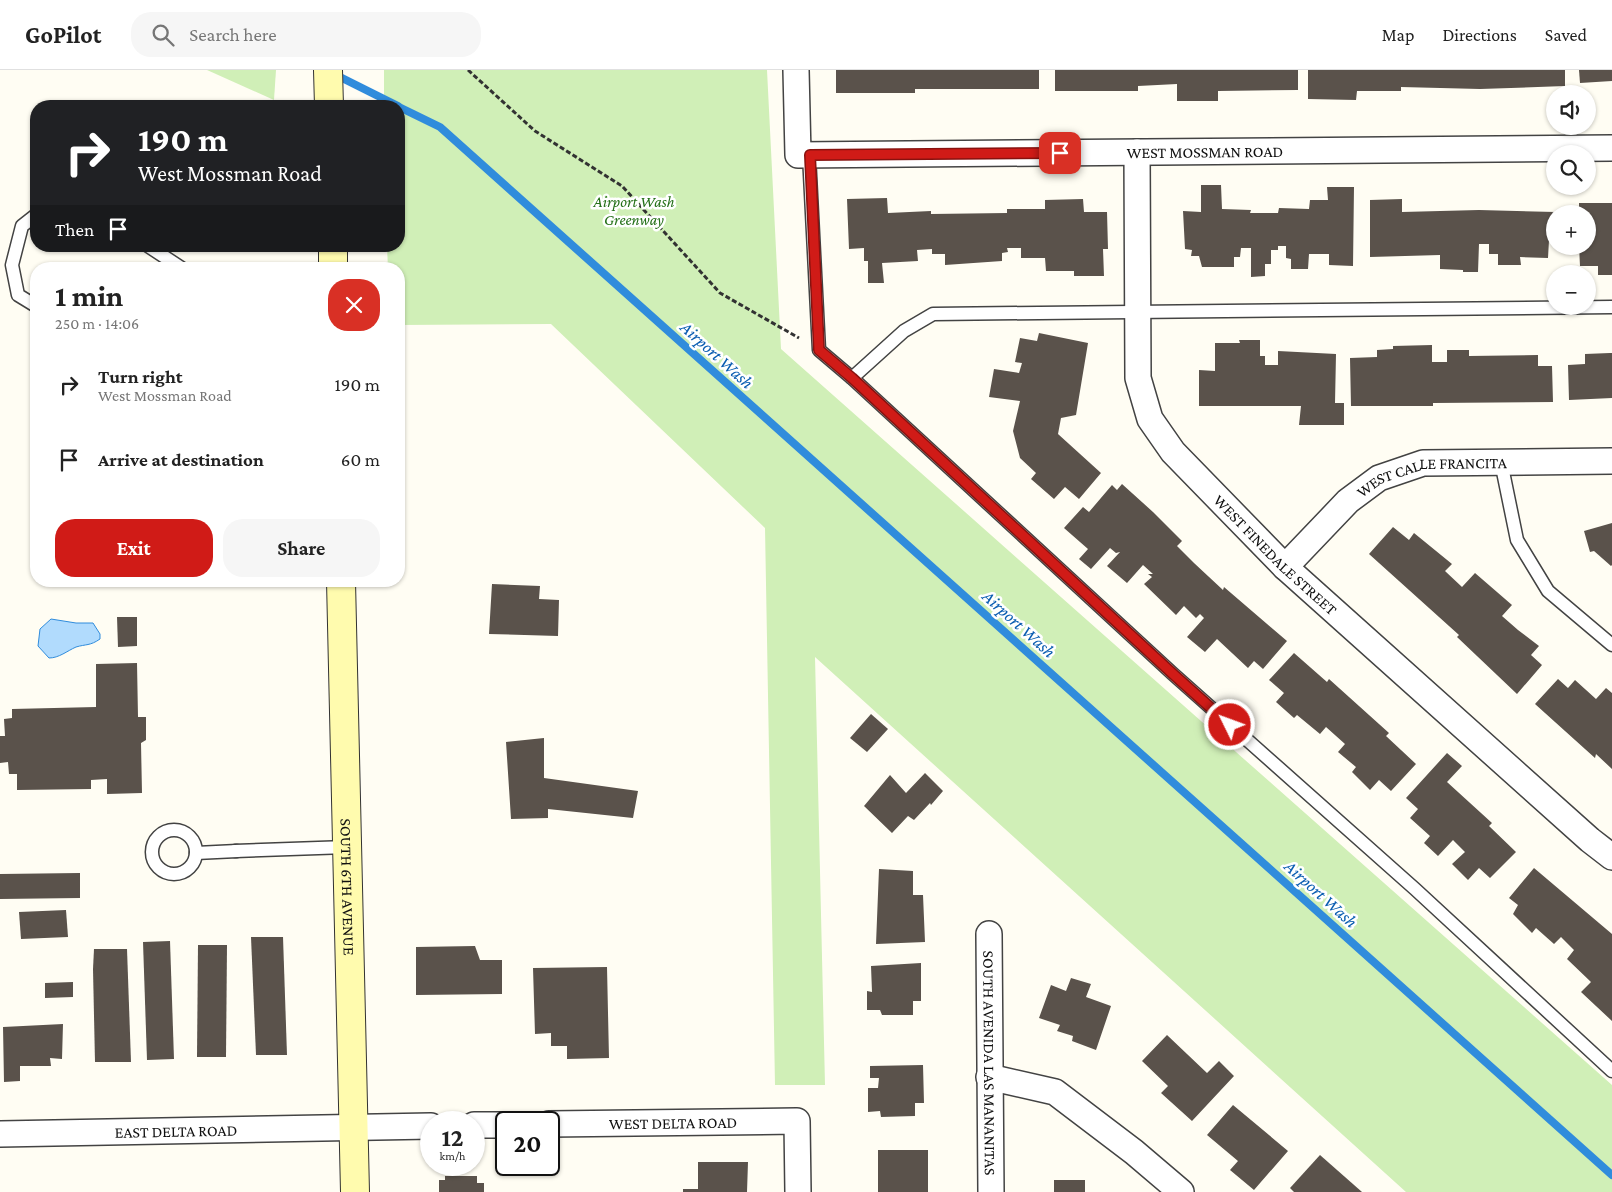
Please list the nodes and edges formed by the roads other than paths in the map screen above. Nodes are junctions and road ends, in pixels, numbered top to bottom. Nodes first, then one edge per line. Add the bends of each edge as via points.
1 (328, 70) edge
2 (796, 70) edge
3 (329, 100) edge
4 (1612, 148) edge
5 (1137, 152) junction
6 (804, 155) junction
7 (30, 220) edge
8 (157, 252) edge
9 (172, 262) edge
10 (30, 302) edge
11 (1612, 307) edge
12 (1138, 312) junction
13 (852, 378) junction
14 (1612, 460) edge
15 (1500, 462) junction
16 (1285, 567) junction
17 (341, 587) edge
18 (1612, 645) edge
19 (347, 847) junction
20 (196, 853) dead end
21 (1612, 857) edge
22 (989, 934) dead end
23 (1612, 1072) edge
24 (989, 1077) junction
25 (560, 1124) edge
26 (420, 1126) edge
27 (353, 1127) junction
28 (0, 1134) edge
29 (355, 1192) edge
30 (798, 1192) edge
31 (991, 1192) edge
32 (1181, 1192) edge

1 - 3 street
2 - 6 street
4 - 5 street, WEST MOSSMAN ROAD
5 - 6 street, WEST MOSSMAN ROAD
5 - 12 street, WEST FINEDALE STREET
6 - 13 lane via 819,350
7 - 10 lane via 22,226 12,264 18,295
8 - 9 lane
11 - 12 lane
12 - 13 lane via 933,314 904,331
12 - 16 street, WEST FINEDALE STREET via 1138,378 1150,419 1173,452
13 - 23 lane
14 - 15 street, WEST CALLE FRANCITA
15 - 16 street, WEST CALLE FRANCITA via 1423,463 1379,478 1348,501
15 - 18 lane via 1517,540 1548,591
16 - 21 street, WEST FINEDALE STREET
17 - 19 street, SOUTH 6TH AVENUE
19 - 20 lane
19 - 27 street, SOUTH 6TH AVENUE
22 - 24 street, SOUTH AVENIDA LAS MANANITAS
24 - 31 street, SOUTH AVENIDA LAS MANANITAS
24 - 32 street via 1055,1092
25 - 30 street, WEST DELTA ROAD via 797,1121
26 - 27 street
27 - 28 street, EAST DELTA ROAD
27 - 29 street, SOUTH 6TH AVENUE

